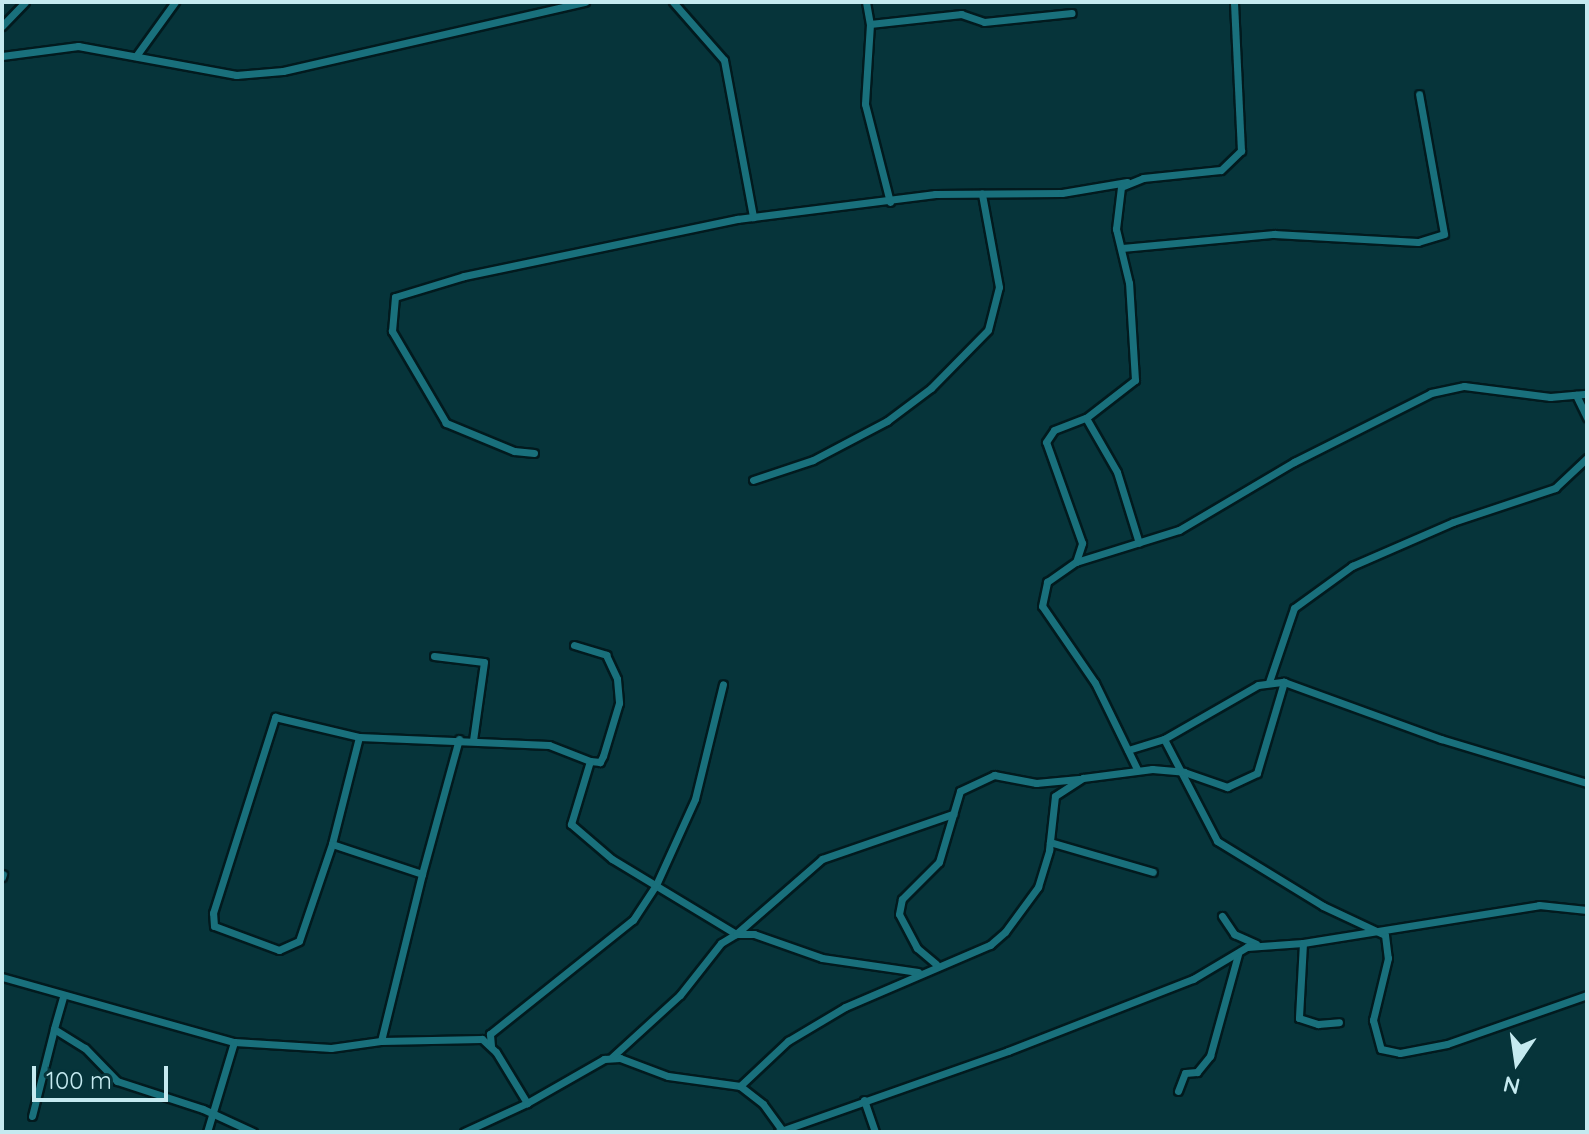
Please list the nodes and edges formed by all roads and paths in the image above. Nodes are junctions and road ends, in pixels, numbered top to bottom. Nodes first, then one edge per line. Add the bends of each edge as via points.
1 (25, 2) edge
2 (175, 2) edge
3 (585, 2) edge
4 (673, 2) edge
5 (866, 2) edge
6 (961, 2) edge
7 (1234, 2) edge
8 (1072, 13) dead end
9 (961, 14) junction
10 (870, 24) junction
11 (2, 26) edge
12 (2, 56) edge
13 (136, 56) junction
14 (1419, 94) dead end
15 (1127, 182) junction
16 (982, 194) junction
17 (890, 202) junction
18 (753, 217) junction
19 (1122, 248) junction
20 (1587, 394) edge
21 (1576, 395) junction
22 (1086, 418) junction
23 (1587, 418) edge
24 (534, 453) dead end
25 (1587, 458) edge
26 (753, 480) dead end
27 (1139, 543) junction
28 (1076, 562) junction
29 (574, 645) dead end
30 (434, 656) dead end
31 (1269, 682) junction
32 (1284, 682) junction
33 (723, 684) dead end
34 (359, 737) junction
35 (459, 739) junction
36 (1164, 739) junction
37 (473, 740) junction
38 (1128, 750) junction
39 (590, 761) junction
40 (1137, 769) junction
41 (1184, 772) junction
42 (1083, 778) junction
43 (1587, 783) edge
44 (953, 814) junction
45 (1050, 842) junction
46 (332, 844) junction
47 (1153, 872) dead end
48 (422, 874) junction
49 (656, 885) junction
50 (1587, 910) edge
51 (1222, 916) dead end
52 (1377, 929) junction
53 (736, 934) junction
54 (1303, 943) junction
55 (1258, 944) junction
56 (1238, 953) junction
57 (936, 964) junction
58 (924, 972) junction
59 (2, 977) edge
60 (1587, 995) edge
61 (63, 997) junction
62 (1339, 1022) dead end
63 (54, 1029) junction
64 (381, 1041) junction
65 (234, 1042) junction
66 (491, 1046) junction
67 (612, 1057) junction
68 (740, 1086) junction
69 (1178, 1091) dead end
70 (864, 1100) junction
71 (527, 1103) junction
72 (32, 1116) dead end
73 (213, 1117) junction
74 (780, 1131) edge
75 (207, 1132) edge
76 (253, 1132) edge
77 (464, 1132) edge
78 (875, 1132) edge

1 - 11 street
2 - 13 street
3 - 13 street via 283,71 236,75
4 - 18 street via 724,60
5 - 10 street
6 - 9 street
7 - 15 street via 1243,132 1235,161 1221,170
8 - 9 street via 984,22
9 - 10 street
10 - 17 street via 865,104
12 - 13 street via 78,46
14 - 19 street via 1444,234 1418,242 1274,234
15 - 16 street via 1062,193
15 - 19 street via 1117,200
16 - 17 street
16 - 26 street via 999,287 988,330 931,388 887,421 813,460
17 - 18 street
18 - 24 street via 464,276 395,297 392,331 446,423 514,451
19 - 22 street via 1135,380
20 - 21 street
21 - 23 street
21 - 27 street via 1550,397 1464,386 1431,393 1308,454 1179,530
22 - 27 street via 1117,472
22 - 28 street via 1054,430 1046,442 1082,543
25 - 31 street via 1555,488 1453,522 1352,566 1294,608
27 - 28 street
28 - 38 street via 1047,582 1042,606 1095,683
29 - 39 street via 606,655 617,679 619,703 608,746 600,762
30 - 37 street via 484,662
31 - 32 street
31 - 36 street
32 - 41 street via 1257,773 1227,787
32 - 43 street via 1441,739
33 - 49 street via 695,799
34 - 35 street
34 - 46 street
34 - 46 street via 275,717 213,913 214,926 267,947 294,947
35 - 37 street
35 - 48 street
36 - 38 street
36 - 41 street
37 - 39 street via 549,745
38 - 40 street
39 - 49 street via 571,824 612,859
40 - 41 street
40 - 42 street
41 - 52 street via 1217,841 1323,906
42 - 44 street via 1036,783 983,778 960,791
42 - 45 street via 1055,796
44 - 53 street via 822,859
44 - 57 street via 939,862 902,899 899,914 917,948
45 - 47 street
45 - 57 street via 1038,887 1018,919 990,945
46 - 48 street
48 - 64 street
49 - 53 street
49 - 66 street via 633,920 490,1034
50 - 52 street via 1539,905
51 - 55 street via 1234,934
52 - 54 street
52 - 60 street via 1389,948 1373,1020 1377,1044 1389,1052 1456,1041
53 - 58 street via 754,934 822,958
53 - 67 street via 721,943 680,995
54 - 55 street
54 - 62 street via 1299,1018 1318,1024
55 - 56 street
56 - 69 street via 1210,1056 1197,1072 1185,1073
56 - 70 street via 1193,979
57 - 58 street
58 - 68 street via 877,989 788,1041
59 - 61 street
61 - 63 street
61 - 65 street
63 - 72 street
63 - 73 street via 85,1048 117,1081
64 - 65 street via 331,1048
64 - 66 street via 463,1038 482,1039
65 - 73 street
66 - 71 street
67 - 68 street via 668,1076
67 - 71 street
68 - 74 street via 763,1104
70 - 74 street
70 - 78 street
71 - 77 street
73 - 75 street
73 - 76 street

